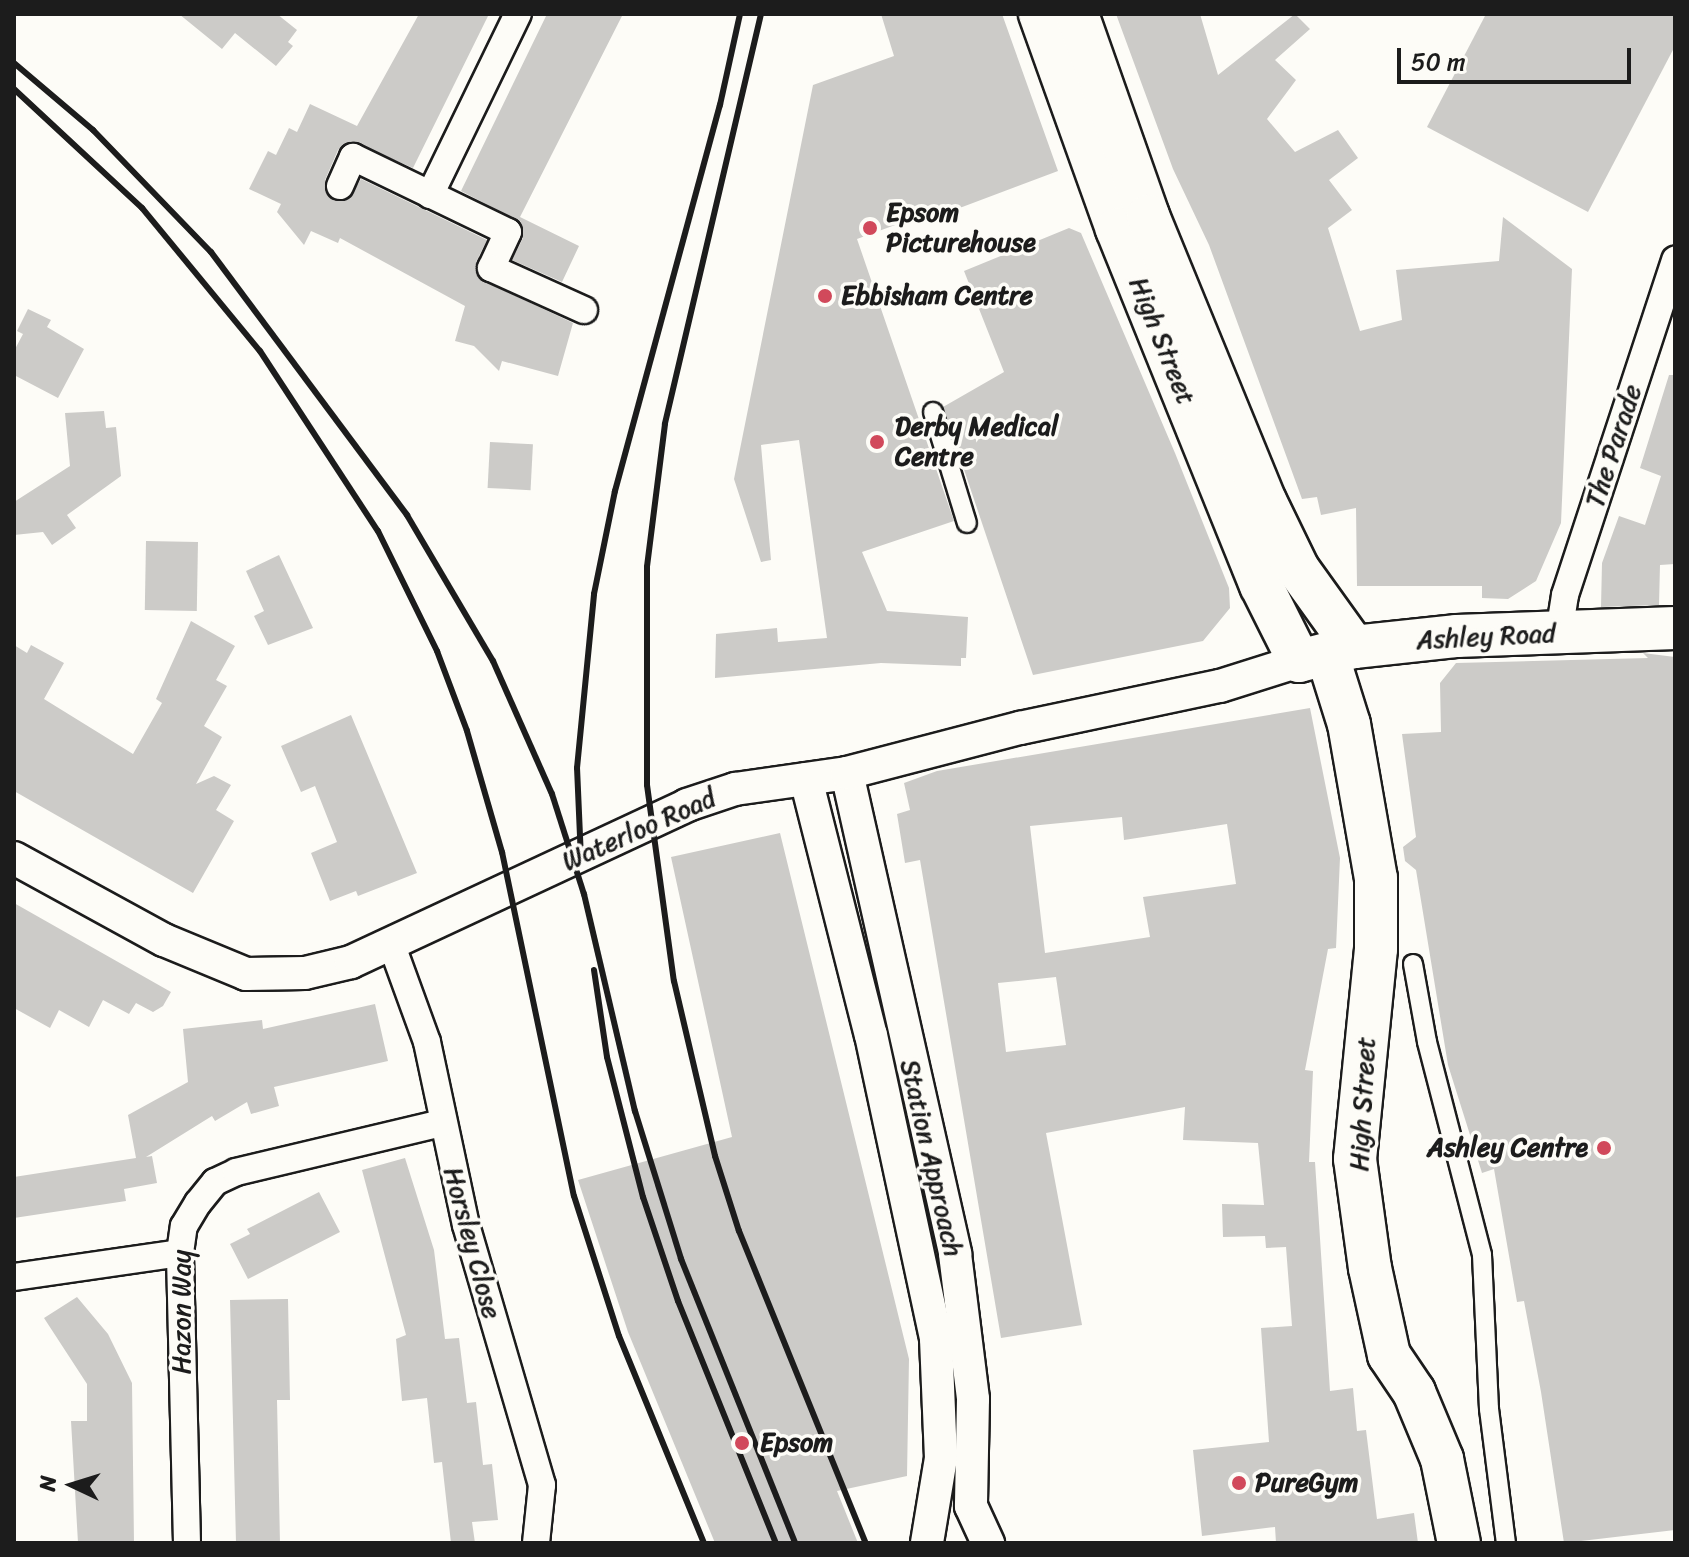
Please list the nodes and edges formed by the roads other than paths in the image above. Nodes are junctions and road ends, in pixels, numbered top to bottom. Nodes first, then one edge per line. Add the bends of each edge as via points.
1 (518, 14) edge
2 (1040, 14) edge
3 (1077, 14) edge
4 (340, 186) dead end
5 (430, 195) junction
6 (1675, 260) edge
7 (584, 310) dead end
8 (933, 412) dead end
9 (967, 523) dead end
10 (1675, 628) edge
11 (1559, 633) junction
12 (1327, 654) junction
13 (847, 773) junction
14 (806, 779) junction
15 (14, 858) edge
16 (391, 943) junction
17 (1413, 964) dead end
18 (442, 1123) junction
19 (180, 1253) junction
20 (14, 1277) edge
21 (187, 1543) edge
22 (536, 1543) edge
23 (927, 1543) edge
24 (988, 1543) edge
25 (1459, 1543) edge
26 (1506, 1543) edge

1 - 5 street
2 - 12 highway, High Street via 1117,229 1261,585
3 - 12 highway, High Street via 1148,216 1298,569
4 - 5 street via 353,157
5 - 7 street via 508,232 491,268
6 - 11 street, The Parade via 1565,595
8 - 9 street
10 - 11 highway, Ashley Road
11 - 12 highway, Ashley Road via 1457,636
12 - 13 street, Waterloo Road via 1220,686 1020,728
12 - 25 highway, High Street via 1349,724 1376,878 1376,949 1355,1159 1370,1268 1389,1355 1414,1392 1442,1459
13 - 14 street, Waterloo Road
13 - 24 street, Station Approach via 955,1254 973,1399 972,1516
14 - 16 street, Waterloo Road via 735,789 687,805
14 - 23 street, Station Approach via 871,1035 936,1339 941,1458
15 - 16 street, Waterloo Road via 164,940 246,974 305,973 351,962
16 - 18 street, Horsley Close via 427,1042
17 - 26 street via 1427,1042 1482,1255 1489,1409
18 - 19 street, Hazon Way via 236,1172 215,1182 184,1226
18 - 22 street, Horsley Close via 485,1297 542,1485
19 - 20 street
19 - 21 street, Hazon Way

